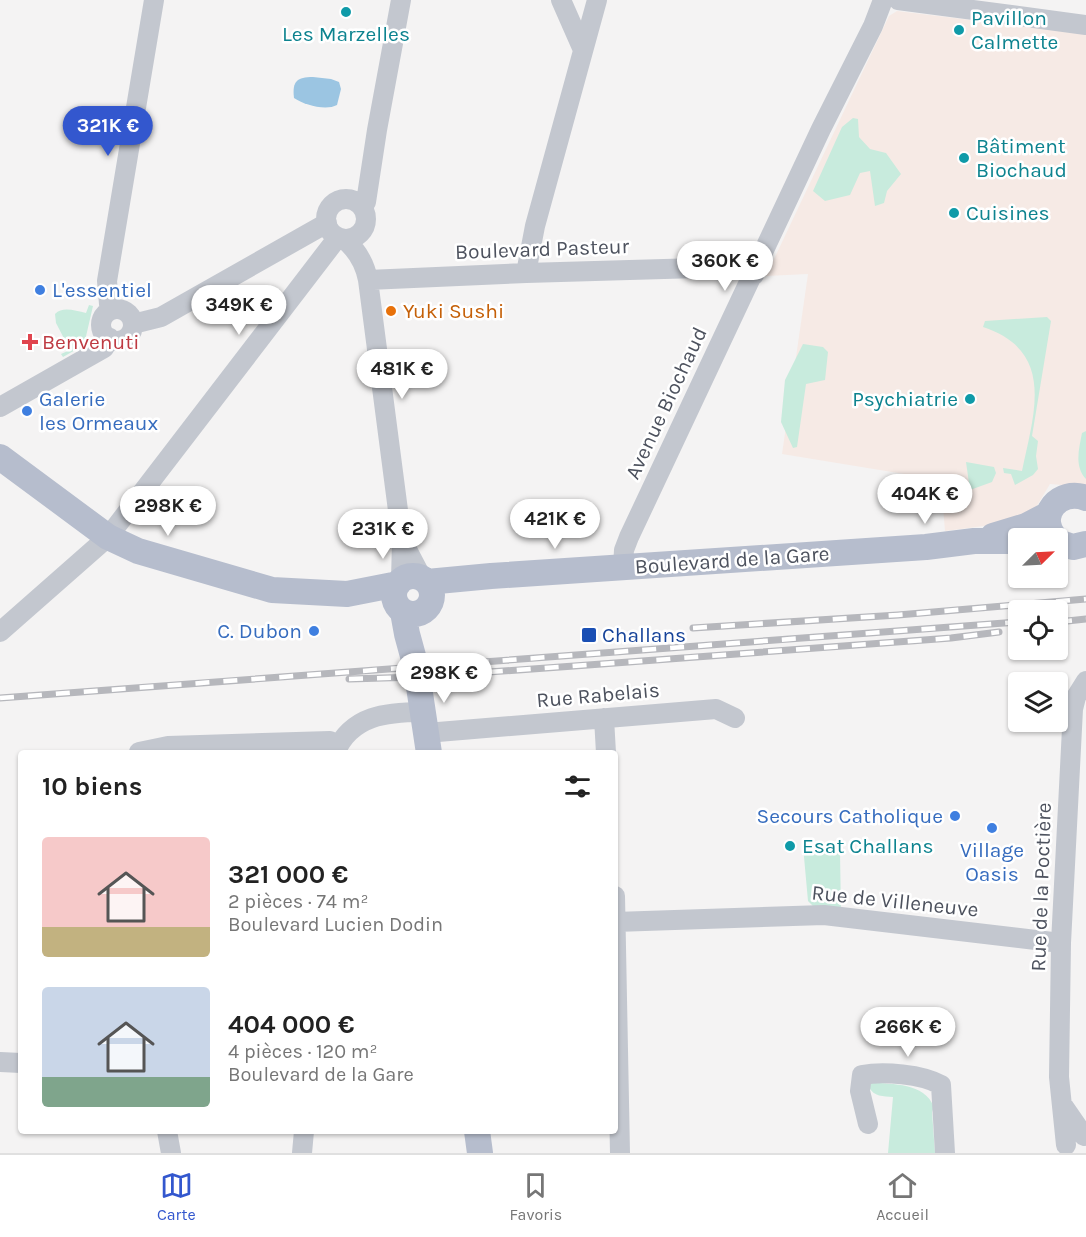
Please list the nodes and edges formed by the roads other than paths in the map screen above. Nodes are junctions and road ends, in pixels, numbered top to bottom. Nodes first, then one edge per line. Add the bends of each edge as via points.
1 (154, 0) edge
2 (401, 0) edge
3 (561, 0) edge
4 (597, 0) edge
5 (883, 0) edge
6 (898, 0) edge
7 (990, 6) edge
8 (1086, 25) edge
9 (583, 50) junction
10 (362, 207) junction
11 (342, 233) junction
12 (366, 273) junction
13 (526, 273) junction
14 (754, 274) junction
15 (111, 310) junction
16 (133, 324) junction
17 (110, 339) junction
18 (0, 408) edge
19 (0, 457) edge
20 (1086, 498) edge
21 (1063, 528) edge
22 (1008, 532) edge
23 (108, 537) junction
24 (974, 541) junction
25 (1008, 541) edge
26 (623, 567) junction
27 (413, 595) junction
28 (0, 632) edge
29 (1086, 681) edge
30 (604, 718) junction
31 (735, 718) dead end
32 (426, 733) edge
33 (337, 749) edge
34 (149, 750) edge
35 (606, 750) edge
36 (618, 922) edge
37 (1061, 944) junction
38 (618, 1038) edge
39 (0, 1062) edge
40 (18, 1063) edge
41 (1060, 1099) junction
42 (868, 1124) dead end
43 (168, 1134) edge
44 (304, 1134) edge
45 (477, 1134) edge
46 (1085, 1136) edge
47 (1065, 1149) edge
48 (171, 1153) edge
49 (302, 1153) edge
50 (480, 1153) edge
51 (620, 1153) edge
52 (945, 1153) edge

1 - 15 street via 106,281
2 - 10 street via 366,202
3 - 9 street
4 - 9 street
5 - 14 street, Avenue Biochaud
6 - 7 street
7 - 8 street
9 - 13 street
10 - 11 street via 366,220
10 - 11 street via 351,200 338,201 328,210
11 - 12 street via 368,257
11 - 16 street via 161,317
11 - 23 street
12 - 13 street, Boulevard Pasteur
12 - 27 street via 402,541
13 - 14 street, Boulevard Pasteur via 733,267
14 - 26 street, Avenue Biochaud via 629,537
15 - 16 street via 126,311
15 - 17 street via 102,326
16 - 17 street via 131,333 123,339
17 - 18 street via 104,348
19 - 23 main road, Boulevard de la Gare
20 - 21 main road via 1065,496 1053,506
22 - 24 main road
23 - 27 main road, Boulevard de la Gare via 138,551 272,590
23 - 28 street
24 - 25 main road
24 - 26 main road, Boulevard de la Gare
26 - 27 main road, Boulevard de la Gare via 491,576
27 - 32 main road via 406,634 415,662
29 - 37 street, Rue de la Poctière via 1073,709
30 - 31 street, Rue Rabelais via 716,709
30 - 32 street, Rue Rabelais
30 - 35 street
32 - 33 street, Rue Rabelais via 385,714 349,731
33 - 34 street via 330,741 168,746
36 - 37 street, Rue de Villeneuve via 824,915
37 - 41 street, Rue de la Poctière
38 - 51 street
39 - 40 street
41 - 46 street, Rue de la Poctière
41 - 47 street, Rue de la Poctière
42 - 52 street via 860,1091 862,1075 876,1072 932,1080 941,1085
43 - 48 street
44 - 49 street
45 - 50 main road
46 - 47 street, Rue de la Poctière via 1071,1138

